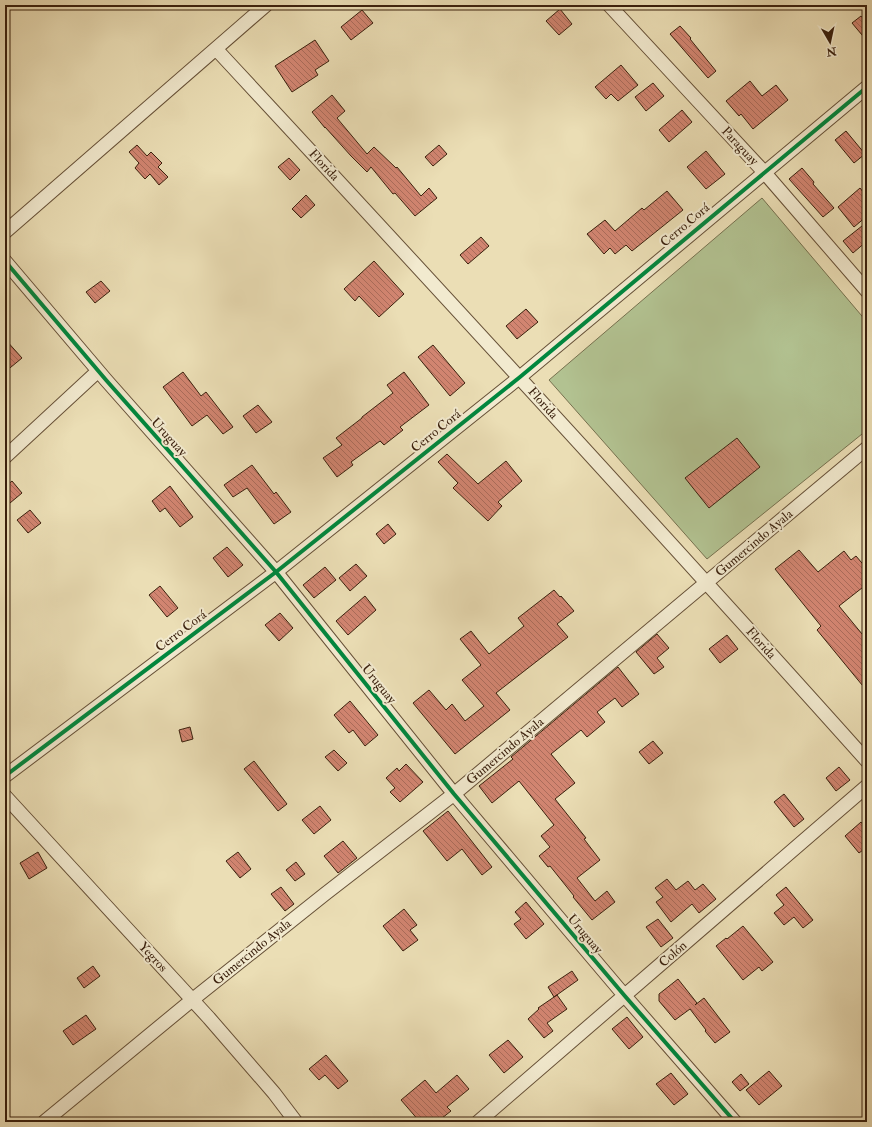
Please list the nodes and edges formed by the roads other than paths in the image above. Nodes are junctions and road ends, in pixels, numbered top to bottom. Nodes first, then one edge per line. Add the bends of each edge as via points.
1 (266, 5) edge
2 (609, 5) edge
3 (216, 49) junction
4 (867, 87) edge
5 (764, 172) junction
6 (5, 232) edge
7 (5, 261) edge
8 (867, 291) edge
9 (98, 371) junction
10 (520, 377) junction
11 (867, 448) edge
12 (5, 457) edge
13 (276, 572) junction
14 (707, 582) junction
15 (867, 761) edge
16 (5, 776) edge
17 (867, 786) edge
18 (454, 794) junction
19 (5, 796) edge
20 (624, 995) junction
21 (192, 1000) junction
22 (44, 1122) edge
23 (296, 1122) edge
24 (478, 1122) edge
25 (735, 1122) edge

1 - 3 street
2 - 5 street, Paraguay
3 - 6 street
3 - 10 street, Florida
4 - 5 street, Cerro Corá
5 - 8 street, Paraguay
5 - 10 street, Cerro Corá
7 - 9 street, Uruguay
9 - 12 street
9 - 13 street, Uruguay
10 - 13 street, Cerro Corá
10 - 14 street, Florida
11 - 14 street, Gumercindo Ayala
13 - 16 street, Cerro Corá
13 - 18 street, Uruguay
14 - 15 street, Florida
14 - 18 street, Gumercindo Ayala
17 - 20 street, Colón
18 - 20 street, Uruguay
18 - 21 street, Gumercindo Ayala
19 - 21 street, Yegros
20 - 24 street, Colón
20 - 25 street, Uruguay
21 - 22 street, Gumercindo Ayala
21 - 23 street, Yegros via 274,1093

